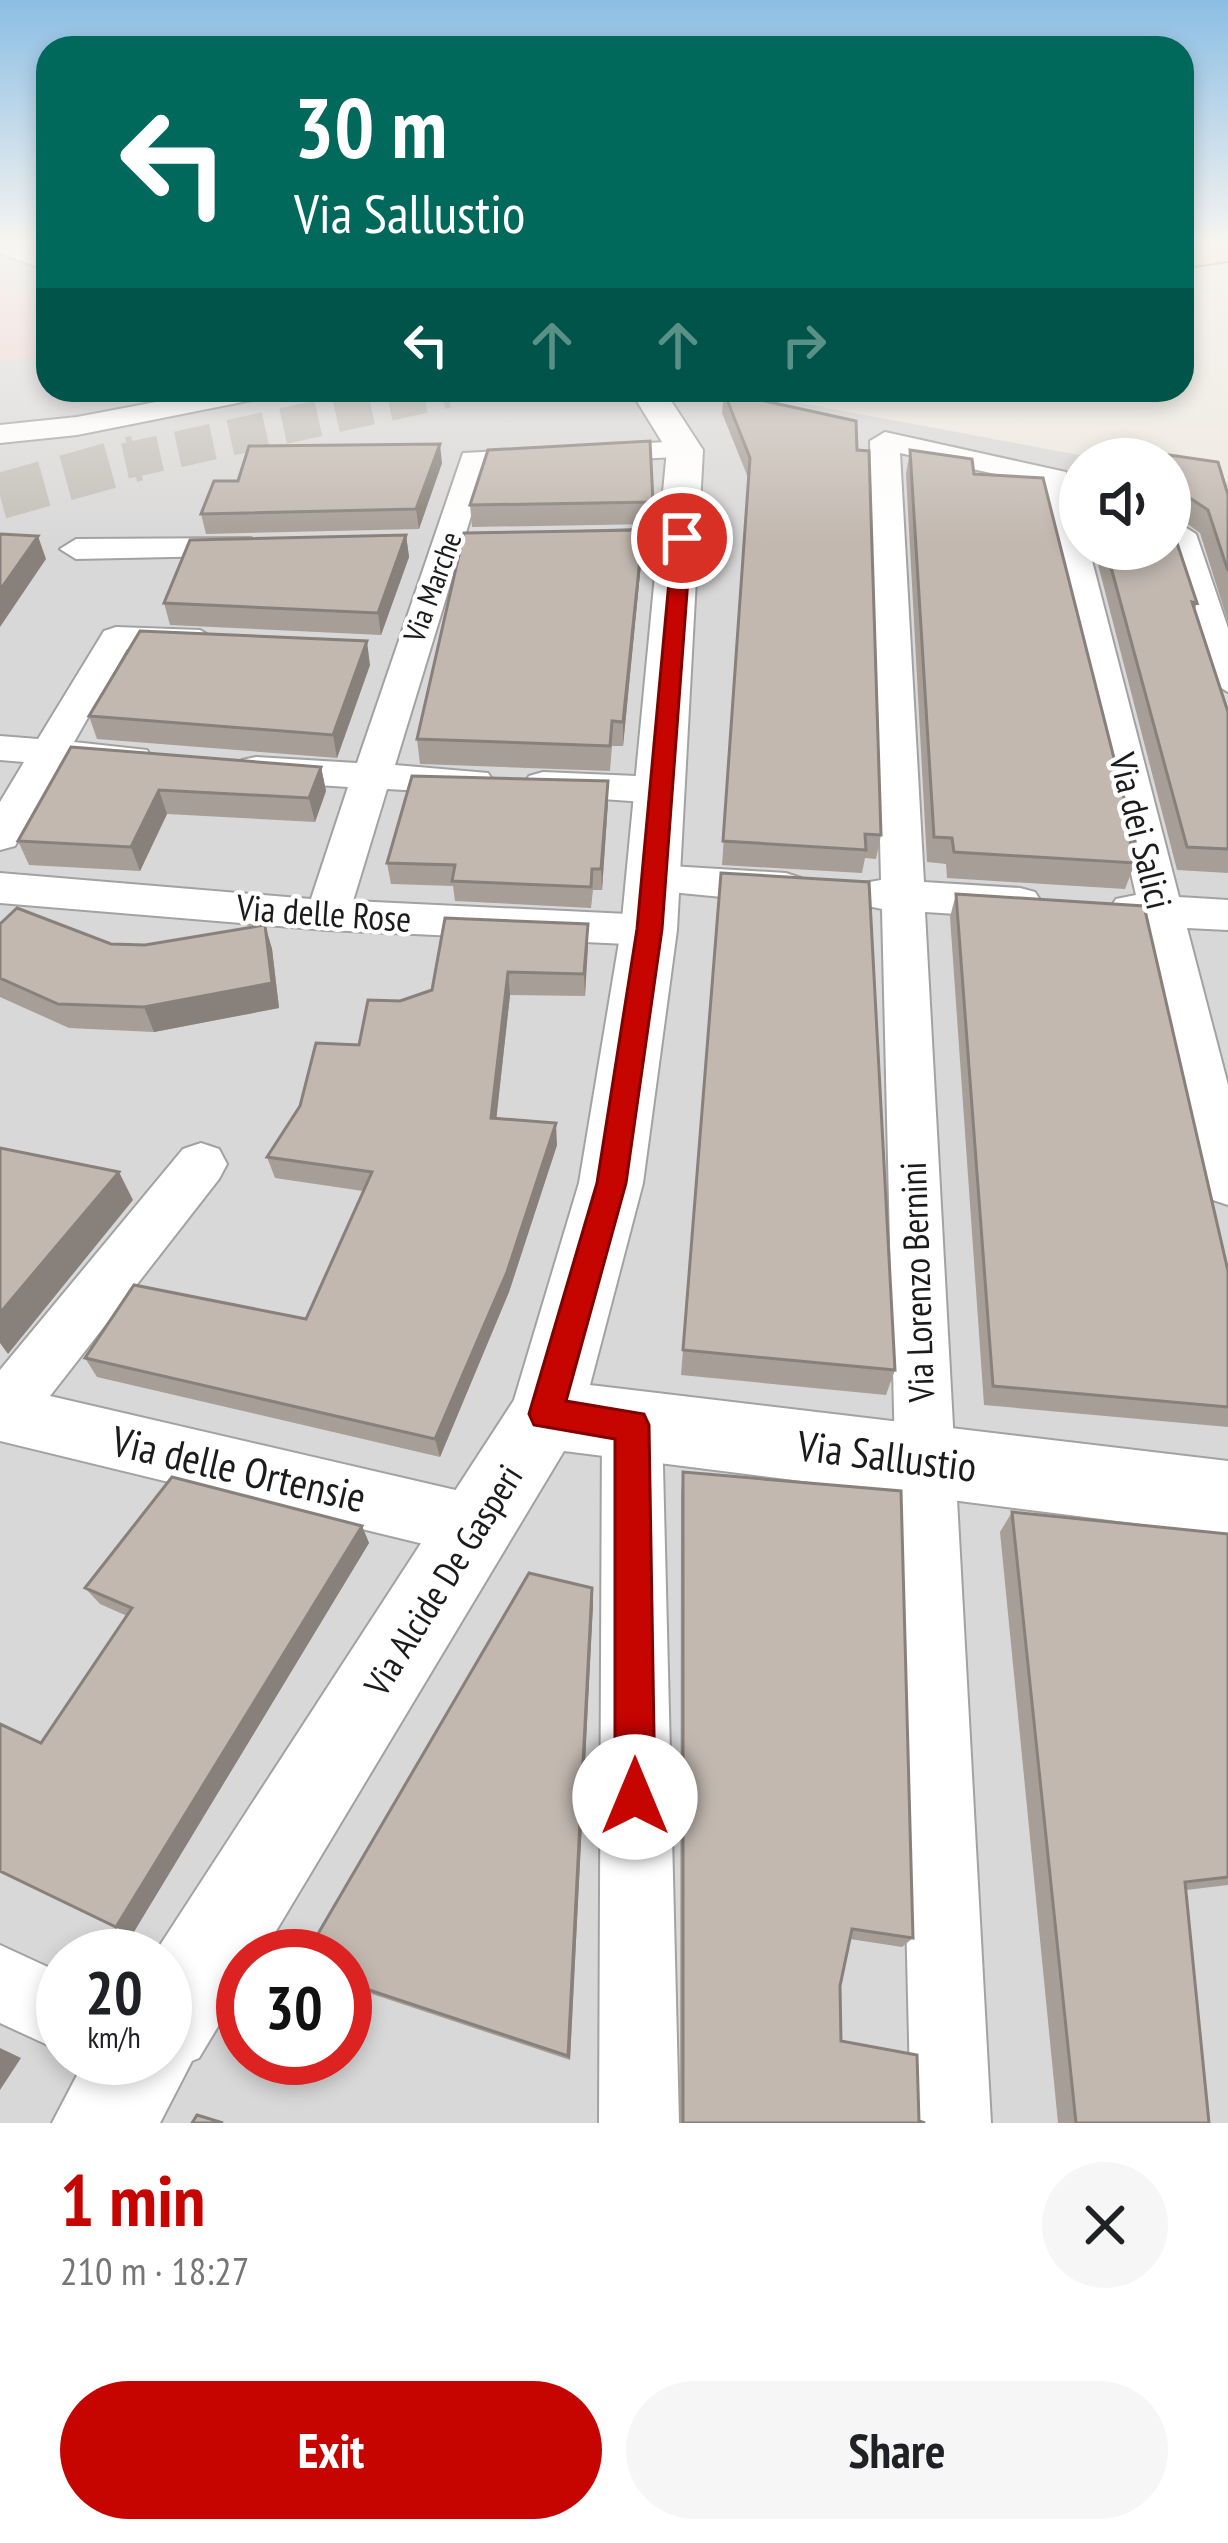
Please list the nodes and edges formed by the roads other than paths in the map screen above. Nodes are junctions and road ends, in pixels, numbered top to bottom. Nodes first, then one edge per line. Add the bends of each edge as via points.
1 (200, 402) edge
2 (655, 402) edge
3 (0, 434) edge
4 (885, 441) joint
5 (685, 450) junction
6 (682, 538) junction
7 (542, 543) edge
8 (461, 546) junction
9 (286, 547) edge
10 (403, 547) edge
11 (76, 549) dead end
12 (1191, 568) edge
13 (241, 642) edge
14 (368, 648) edge
15 (410, 651) junction
16 (1228, 681) edge
17 (0, 748) edge
18 (46, 751) junction
19 (163, 761) edge
20 (209, 765) edge
21 (372, 778) junction
22 (660, 790) junction
23 (0, 836) edge
24 (0, 888) edge
25 (901, 896) junction
26 (651, 904) junction
27 (1161, 912) junction
28 (327, 916) junction
29 (1228, 916) edge
30 (201, 1164) dead end
31 (1228, 1184) edge
32 (0, 1413) edge
33 (546, 1414) junction
34 (632, 1425) junction
35 (924, 1461) junction
36 (1228, 1498) edge
37 (477, 1526) junction
38 (192, 1981) edge
39 (0, 1983) edge
40 (36, 2001) edge
41 (127, 2085) edge
42 (103, 2123) edge
43 (638, 2123) edge
44 (951, 2123) edge

1 - 3 street
2 - 5 street
4 - 25 street, Via Lorenzo Bernini
4 - 27 street, Via dei Salici via 1055,478
5 - 6 street, Via Alcide De Gasperi
5 - 8 street, Via Marche via 474,459
6 - 7 street
6 - 22 street, Via Alcide De Gasperi
8 - 10 street
8 - 15 street, Via Marche
9 - 11 street
12 - 16 street
13 - 18 street via 116,638
14 - 15 street
15 - 21 street, Via Marche
17 - 18 street
18 - 19 street
18 - 23 street
20 - 21 street
21 - 22 street
21 - 28 street, Via Marche
22 - 26 street, Via Alcide De Gasperi
24 - 28 street, Via delle Rose
25 - 26 street, Via delle Rose
25 - 27 street, Via delle Rose
25 - 35 street, Via Lorenzo Bernini
26 - 28 street, Via delle Rose
26 - 33 street, Via Alcide De Gasperi via 611,1183
27 - 29 street, Via delle Rose
27 - 31 street, Via dei Salici
30 - 32 street
32 - 37 street, Via delle Ortensie
33 - 34 street, Via Sallustio
33 - 37 street, Via Alcide De Gasperi
34 - 35 street, Via Sallustio
34 - 43 street
35 - 36 street, Via Sallustio
35 - 44 street, Via Lorenzo Bernini
37 - 38 street, Via Alcide De Gasperi
39 - 40 street
41 - 42 street

